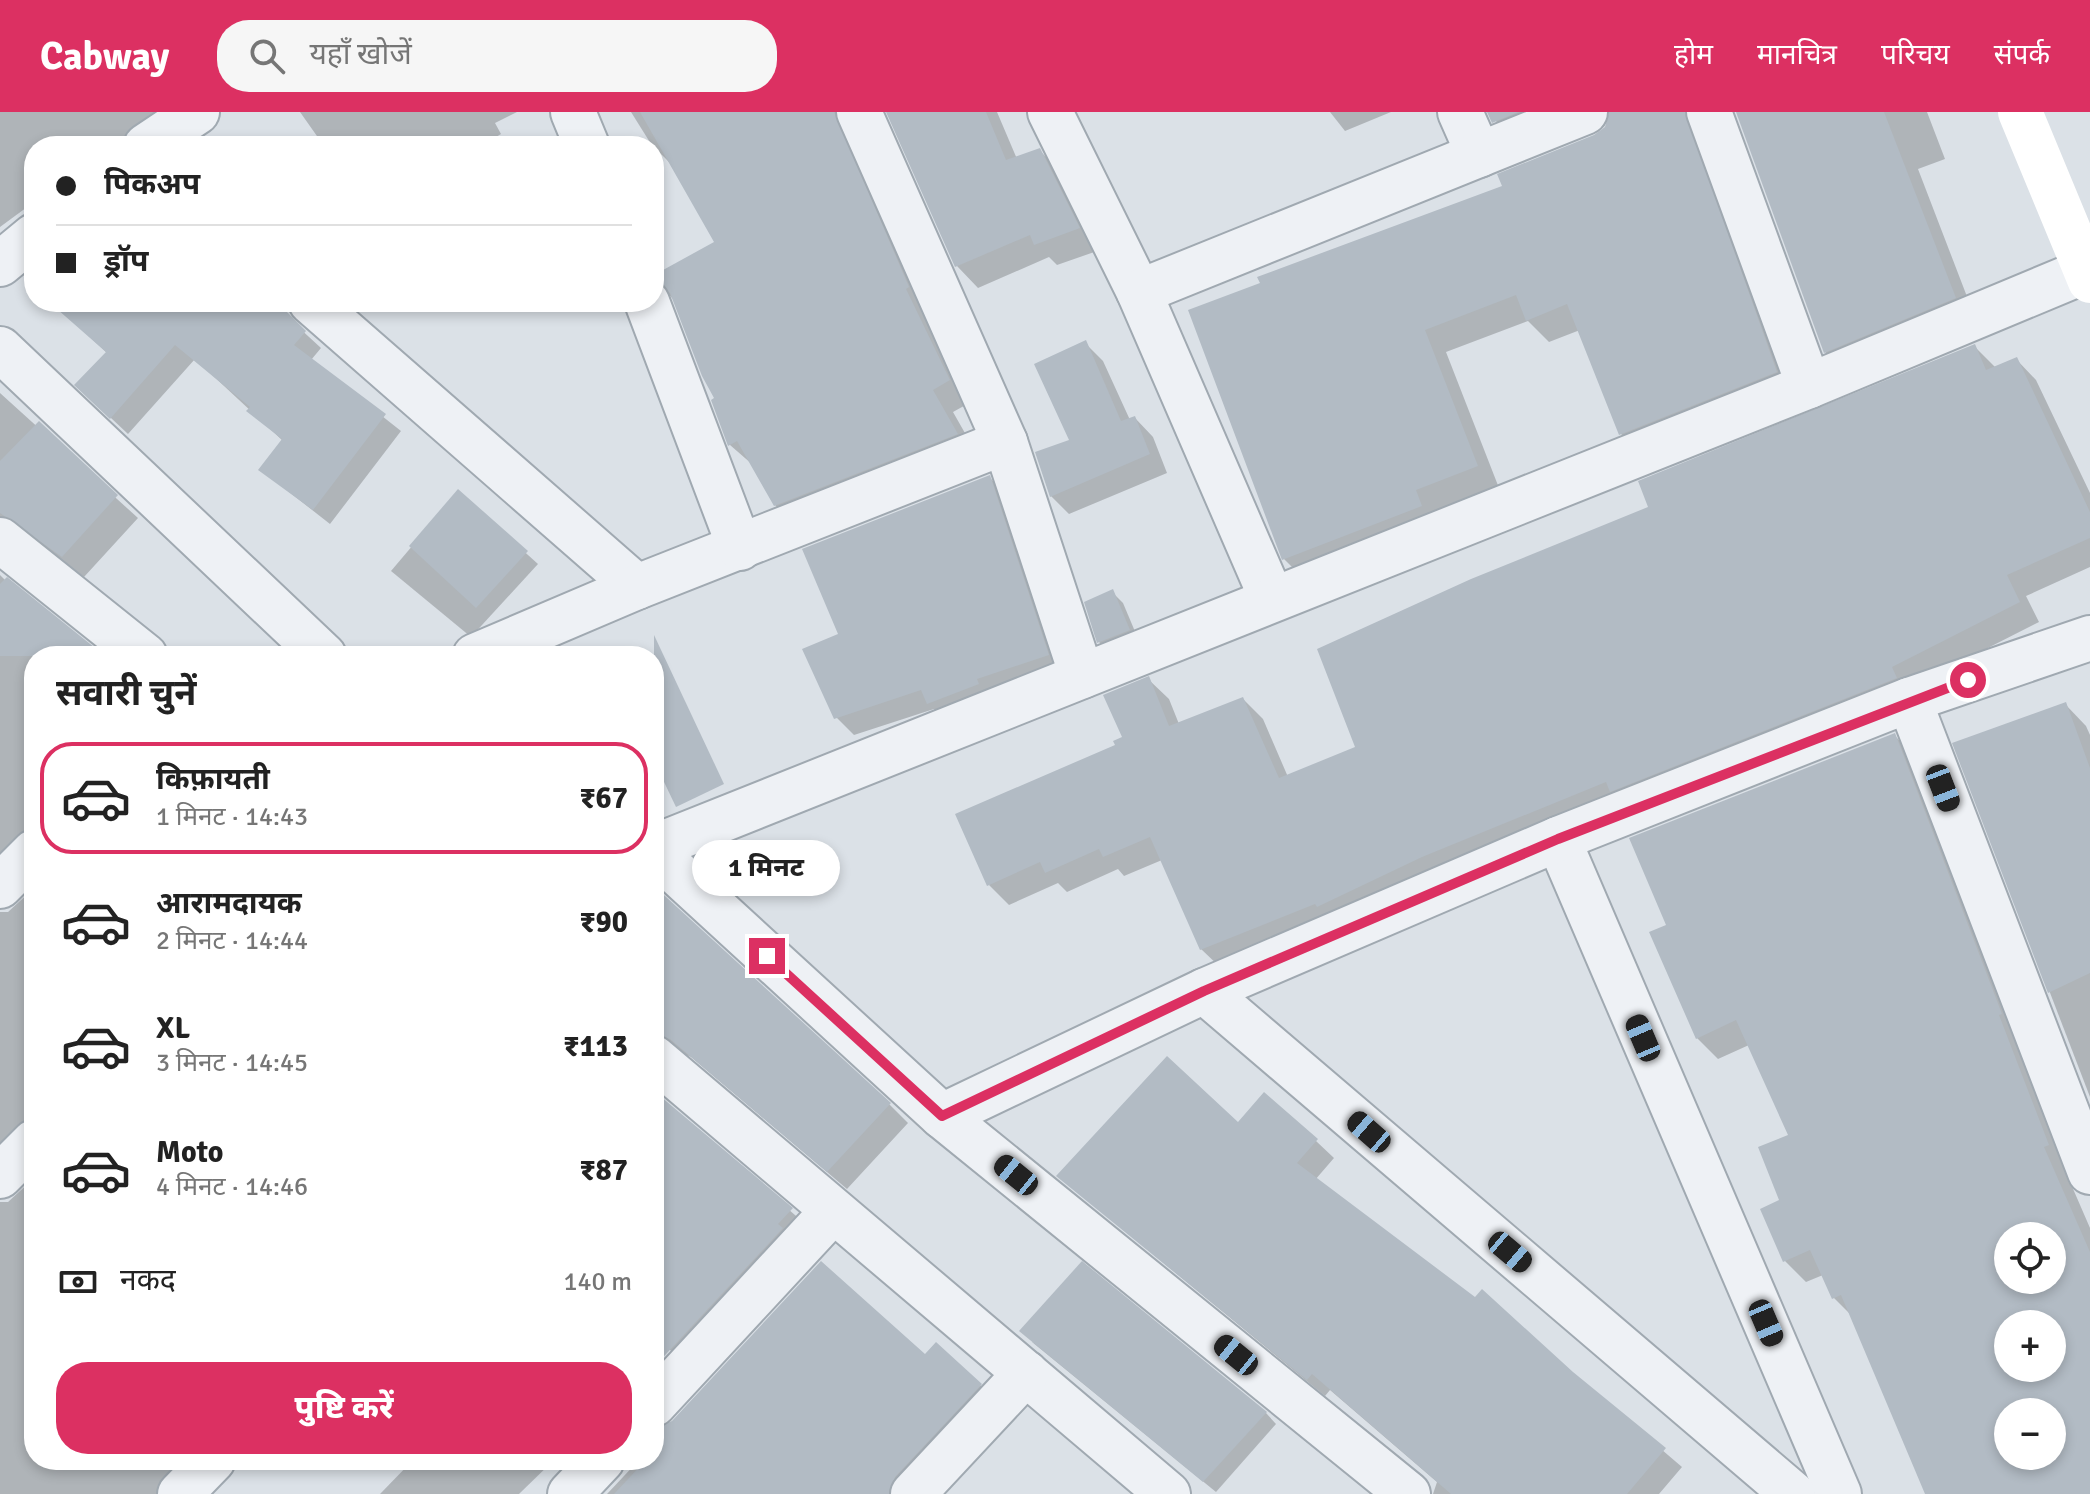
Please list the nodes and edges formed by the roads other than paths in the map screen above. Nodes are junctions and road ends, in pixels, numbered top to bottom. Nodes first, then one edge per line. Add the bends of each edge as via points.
1 (197, 112) edge
2 (573, 112) edge
3 (859, 112) edge
4 (1050, 112) edge
5 (1460, 112) edge
6 (1585, 112) edge
7 (1709, 112) edge
8 (2020, 112) edge
9 (161, 136) edge
10 (583, 136) edge
11 (1479, 155) junction
12 (24, 244) edge
13 (0, 264) edge
14 (2088, 276) edge
15 (1139, 292) junction
16 (322, 312) edge
17 (651, 312) edge
18 (0, 349) edge
19 (1809, 386) junction
20 (1005, 442) junction
21 (3, 547) edge
22 (740, 548) junction
23 (637, 587) junction
24 (1272, 599) junction
25 (2090, 638) edge
26 (132, 646) edge
27 (313, 646) edge
28 (498, 646) edge
29 (1082, 676) junction
30 (1909, 700) junction
31 (1558, 839) junction
32 (664, 846) edge
33 (664, 859) edge
34 (24, 862) edge
35 (0, 886) edge
36 (1204, 991) junction
37 (664, 1067) edge
38 (942, 1116) junction
39 (24, 1152) edge
40 (2090, 1172) edge
41 (0, 1176) edge
42 (833, 1211) junction
43 (1026, 1373) junction
44 (664, 1393) edge
45 (203, 1470) edge
46 (593, 1470) edge
47 (180, 1494) edge
48 (570, 1494) edge
49 (913, 1494) edge
50 (1168, 1494) edge
51 (1408, 1494) edge
52 (1793, 1494) edge
53 (1839, 1494) edge

1 - 9 street
2 - 10 street
3 - 20 street
4 - 15 street
5 - 11 street
6 - 11 street
7 - 19 street
8 - 14 street
11 - 15 street
12 - 13 street
14 - 19 street
15 - 24 street
16 - 23 street
17 - 22 street
18 - 27 street
19 - 24 street
20 - 22 street
20 - 29 street
21 - 26 street
22 - 23 street
23 - 28 street
24 - 29 street
25 - 30 street
29 - 32 street
30 - 31 street
30 - 40 street
31 - 36 street
31 - 53 street
33 - 38 street
34 - 35 street
36 - 38 street
36 - 52 street
37 - 42 street
38 - 51 street
39 - 41 street
42 - 43 street
42 - 44 street
43 - 49 street
43 - 50 street
45 - 47 street
46 - 48 street

